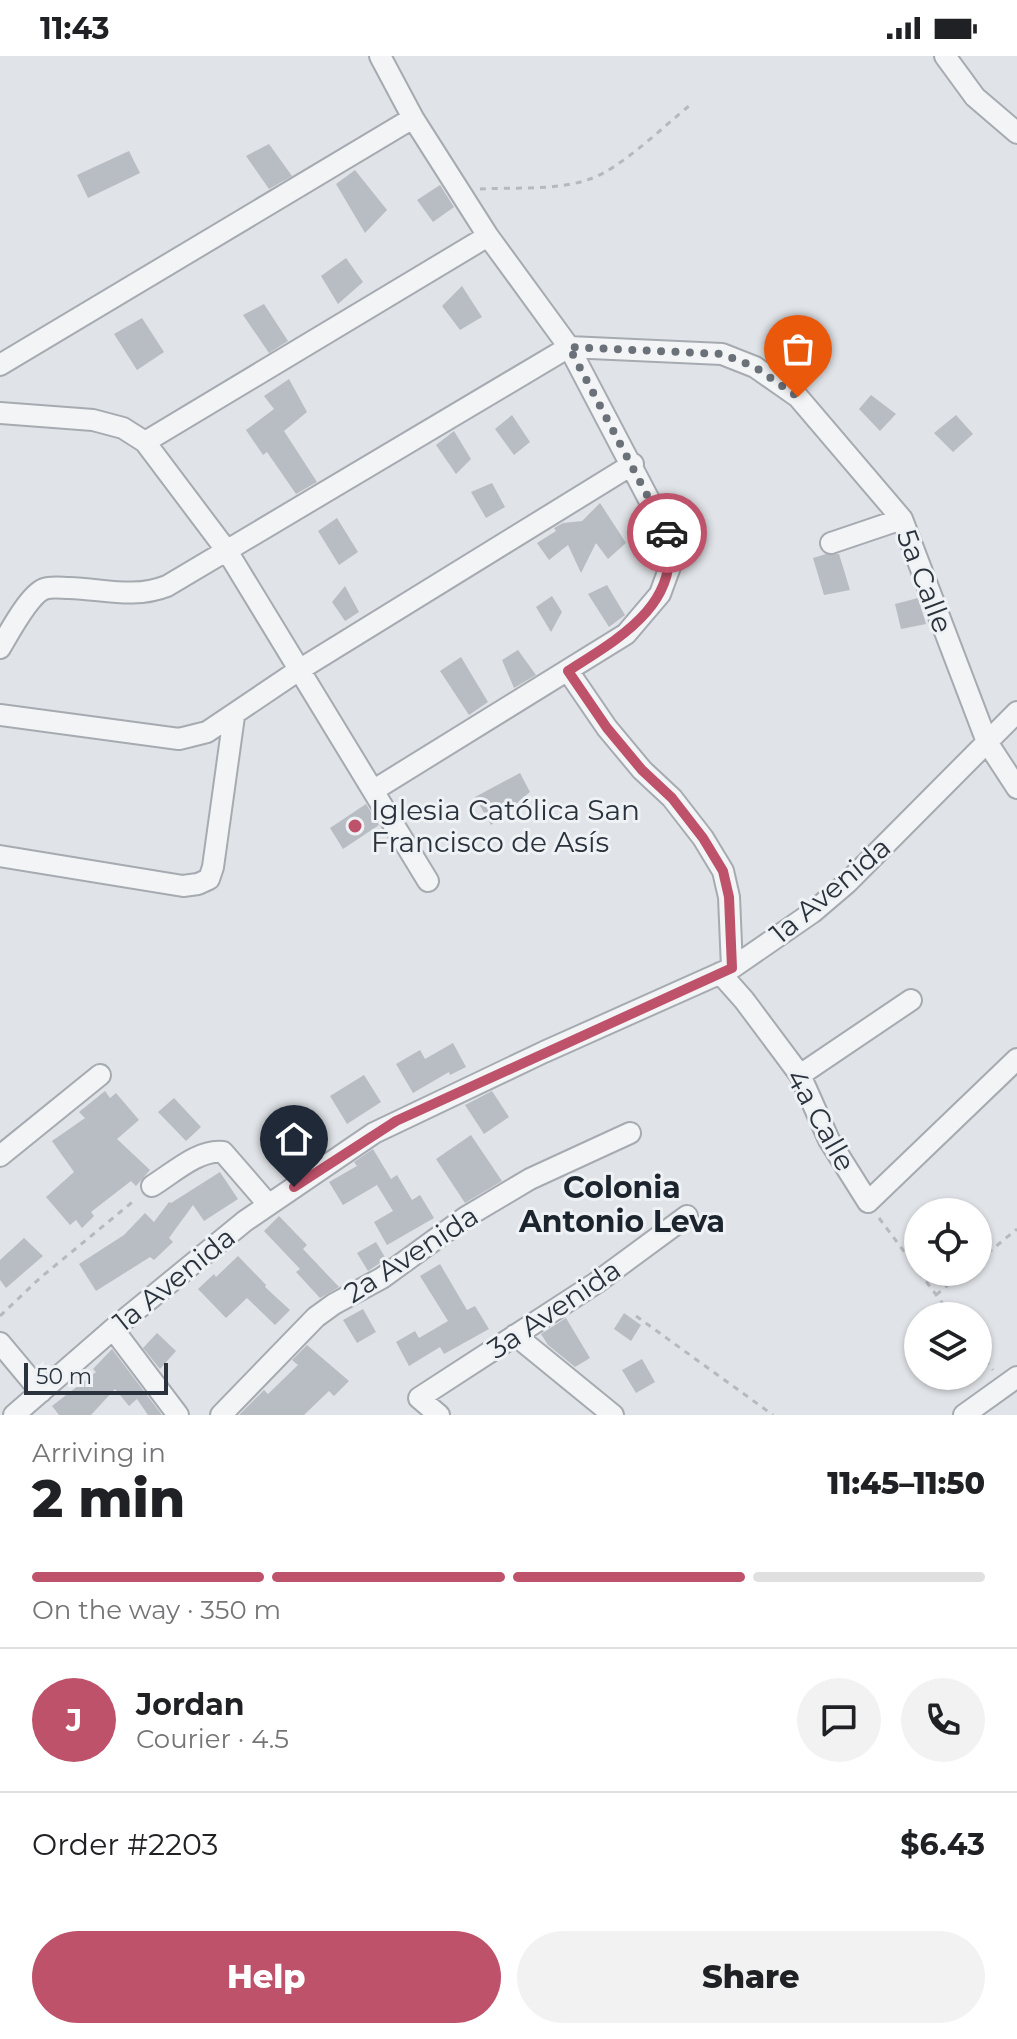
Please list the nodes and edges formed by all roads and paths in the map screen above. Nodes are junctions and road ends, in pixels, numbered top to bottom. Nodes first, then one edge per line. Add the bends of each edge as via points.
1 (380, 56) edge
2 (945, 56) edge
3 (689, 106) dead end
4 (413, 118) junction
5 (1017, 133) edge
6 (460, 190) junction
7 (488, 236) junction
8 (569, 347) junction
9 (0, 365) edge
10 (0, 413) edge
11 (145, 442) junction
12 (633, 464) junction
13 (902, 519) junction
14 (831, 543) dead end
15 (227, 551) junction
16 (0, 648) edge
17 (299, 670) junction
18 (568, 671) junction
19 (1017, 712) edge
20 (0, 715) edge
21 (234, 716) junction
22 (987, 742) junction
23 (1017, 788) edge
24 (374, 790) junction
25 (0, 856) edge
26 (428, 881) dead end
27 (726, 971) junction
28 (911, 1000) dead end
29 (1017, 1059) edge
30 (100, 1075) dead end
31 (800, 1075) junction
32 (630, 1133) dead end
33 (0, 1156) edge
34 (152, 1186) joint
35 (868, 1202) junction
36 (268, 1204) junction
37 (687, 1216) dead end
38 (1017, 1229) edge
39 (992, 1250) edge
40 (904, 1251) edge
41 (930, 1286) edge
42 (947, 1286) edge
43 (936, 1295) junction
44 (941, 1302) edge
45 (0, 1316) edge
46 (636, 1316) dead end
47 (113, 1329) junction
48 (515, 1335) junction
49 (0, 1343) edge
50 (992, 1363) edge
51 (1011, 1381) edge
52 (41, 1392) junction
53 (14, 1415) edge
54 (178, 1415) edge
55 (221, 1415) edge
56 (439, 1415) edge
57 (613, 1415) edge
58 (773, 1415) edge
59 (964, 1415) edge

1 - 4 street
2 - 5 street via 975,97
3 - 6 path via 605,173 588,180
4 - 6 street
4 - 9 street
6 - 7 street
7 - 8 street
7 - 11 street
8 - 12 street
8 - 13 street, 5a Calle via 722,354 755,367 798,397
8 - 15 street
10 - 11 street via 93,420 123,428
11 - 15 street
12 - 17 street
12 - 18 street via 668,536 671,564 660,594 626,634
13 - 14 street
13 - 22 street, 5a Calle
15 - 16 street via 149,593 43,589
15 - 17 street
17 - 21 street
17 - 24 street
18 - 24 street
18 - 27 street via 607,728 680,808 723,871 729,897
19 - 22 street, 1a Avenida
20 - 21 street via 179,739 207,732
21 - 25 street via 209,879 183,886
22 - 23 street, 5a Calle
22 - 27 street, 1a Avenida via 847,883
24 - 26 street
27 - 31 street, 4a Calle
27 - 36 street, 1a Avenida via 396,1121
28 - 31 street
29 - 35 street
30 - 33 street
31 - 35 street, 4a Calle via 829,1140
32 - 55 street, 2a Avenida via 530,1179 334,1304
34 - 36 street via 202,1155 223,1152
34 - 45 path
35 - 40 path, 4a Calle
36 - 47 street, 1a Avenida
37 - 48 street, 3a Avenida
38 - 39 path
41 - 43 path, 4a Calle
42 - 43 path
43 - 44 path, 4a Calle
46 - 58 path
47 - 52 street, 1a Avenida
47 - 54 street
48 - 56 street, 3a Avenida via 419,1398
48 - 57 street
49 - 52 street
50 - 51 path
51 - 59 street
52 - 53 street, 1a Avenida

